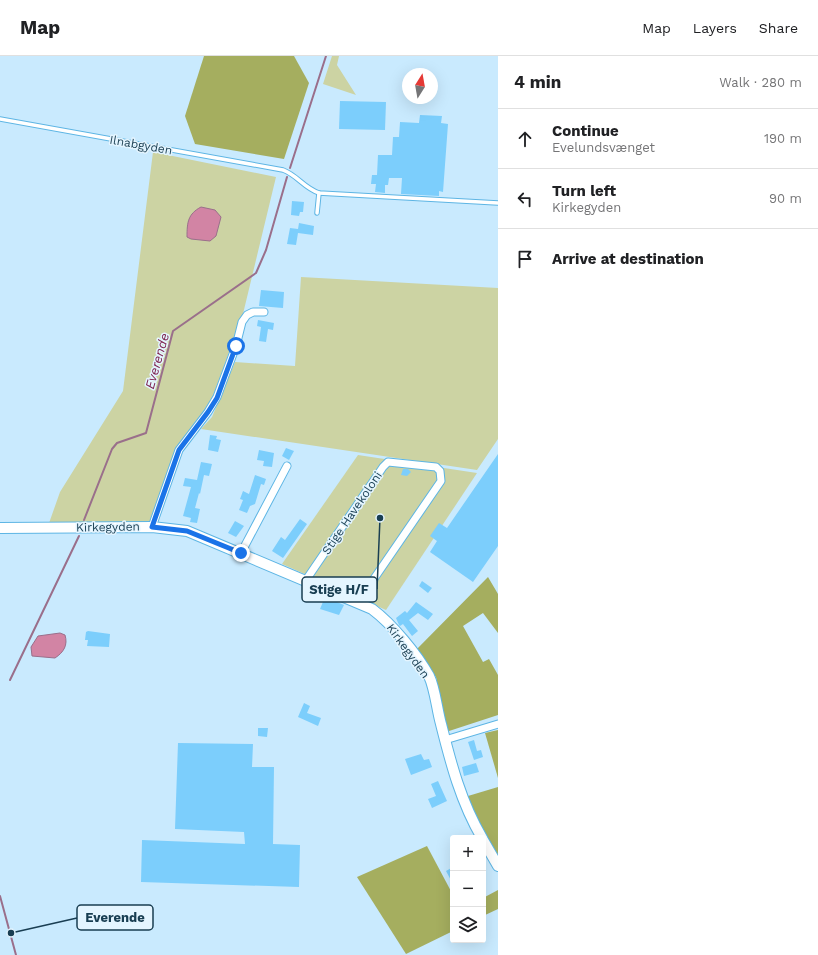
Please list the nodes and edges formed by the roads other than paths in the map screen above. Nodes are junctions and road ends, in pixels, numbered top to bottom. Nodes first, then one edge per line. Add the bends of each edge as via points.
1 (0, 119) edge
2 (319, 193) junction
3 (498, 203) edge
4 (317, 213) dead end
5 (264, 312) dead end
6 (287, 466) dead end
7 (152, 527) junction
8 (0, 528) edge
9 (241, 553) junction
10 (306, 580) junction
11 (358, 602) junction
12 (498, 724) edge
13 (445, 740) junction
14 (480, 835) edge
15 (486, 846) edge
16 (498, 866) edge

1 - 2 lane, Ilnabgyden via 283,170 292,173 310,190
2 - 3 lane
2 - 4 lane
5 - 7 street via 253,312 242,322 217,398 179,450
6 - 9 street
7 - 8 street, Kirkegyden
7 - 9 street, Kirkegyden via 187,531
9 - 10 street, Kirkegyden
10 - 11 street, Kirkegyden
10 - 11 street, Stige Havekoloni via 388,462 436,467 440,471 441,481
11 - 13 street, Kirkegyden via 384,618 429,677
12 - 13 street
13 - 14 street, Kirkegyden via 453,774 470,819
15 - 16 street, Kirkegyden

